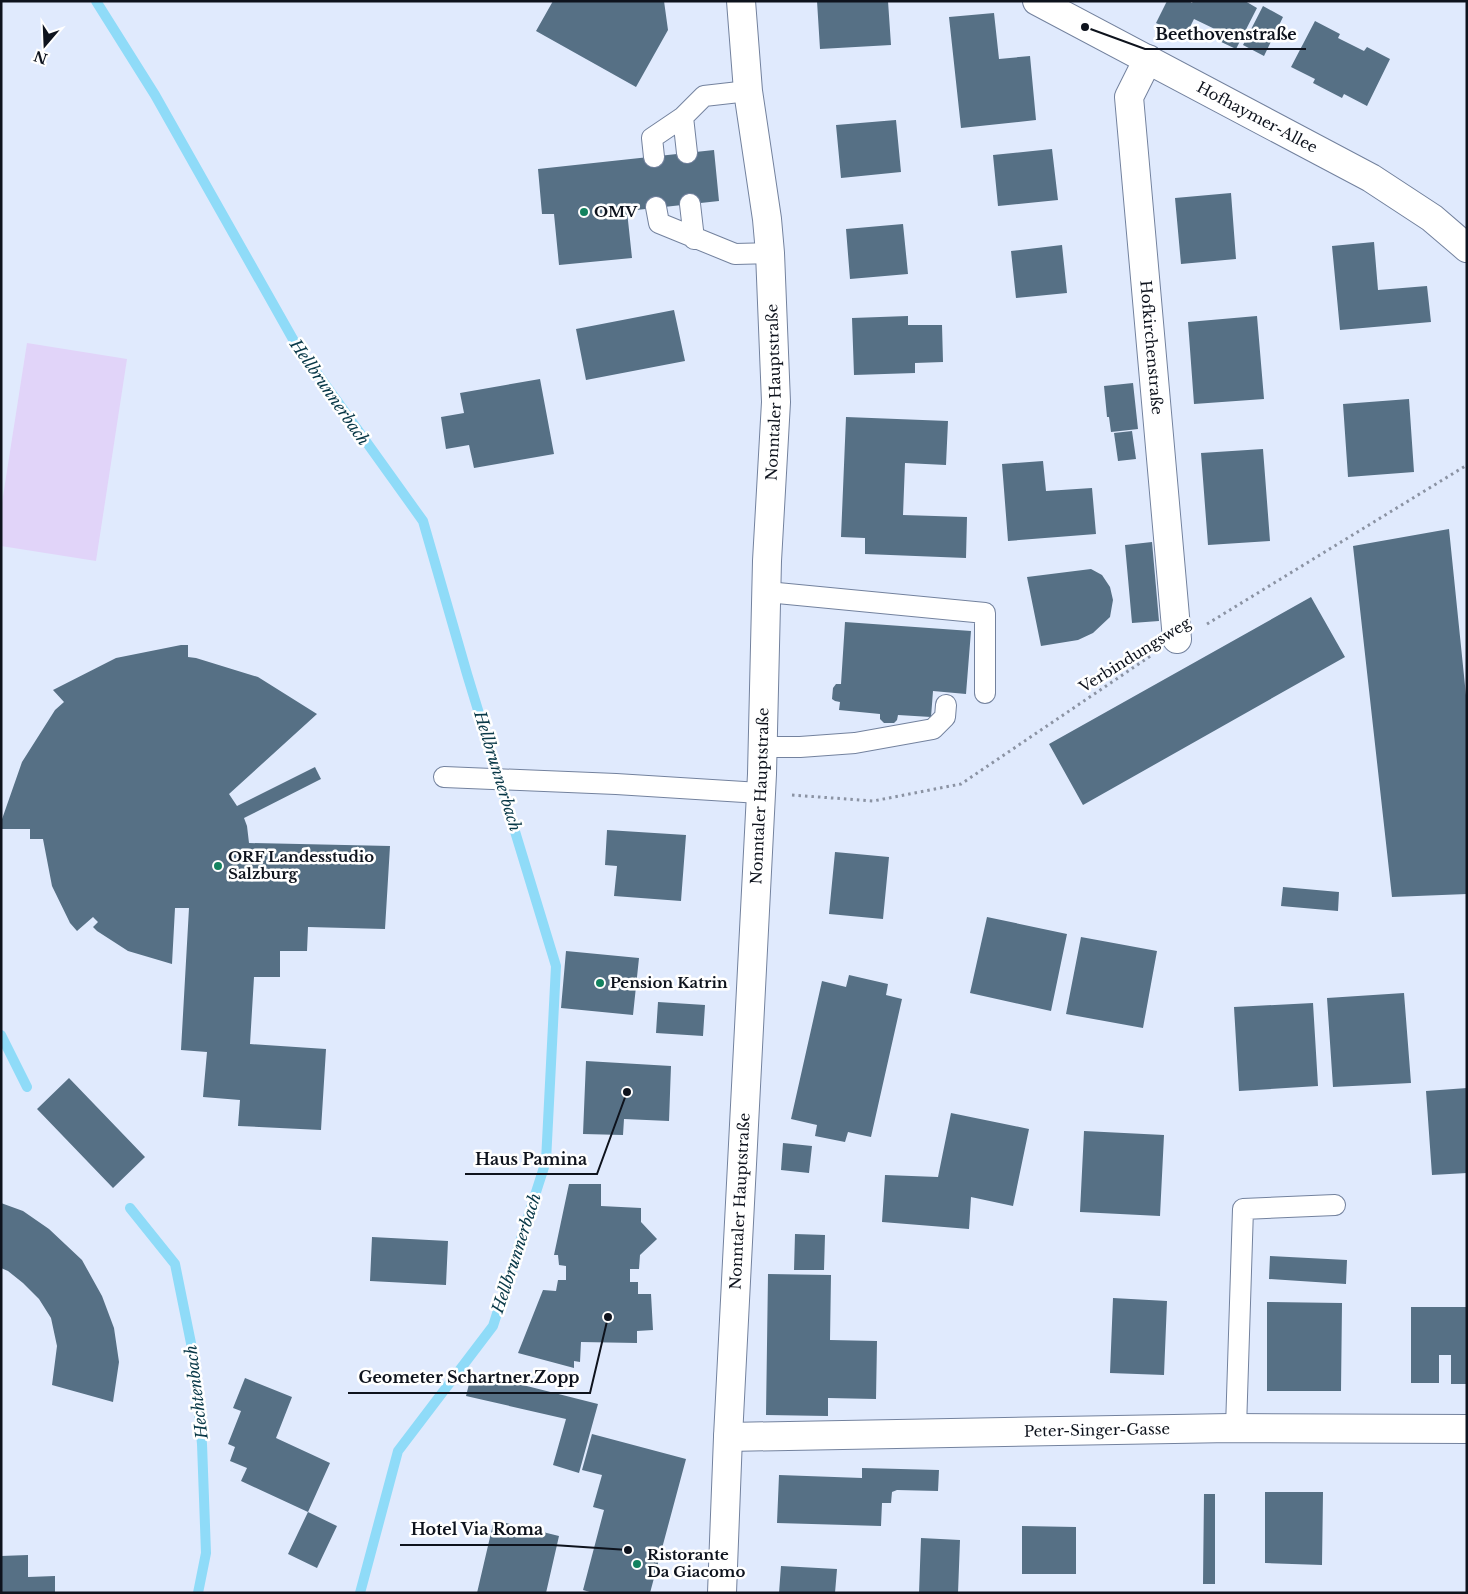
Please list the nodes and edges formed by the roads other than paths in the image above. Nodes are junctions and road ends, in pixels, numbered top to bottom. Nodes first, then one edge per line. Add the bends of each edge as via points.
1 (741, 1) edge
2 (1037, 1) edge
3 (1148, 59) junction
4 (748, 91) junction
5 (683, 118) junction
6 (687, 153) dead end
7 (654, 157) dead end
8 (690, 204) dead end
9 (656, 207) dead end
10 (694, 238) junction
11 (1467, 248) edge
12 (770, 253) junction
13 (767, 592) junction
14 (1177, 639) road end
15 (985, 693) dead end
16 (946, 705) dead end
17 (763, 747) junction
18 (444, 777) dead end
19 (760, 793) junction
20 (1335, 1205) dead end
21 (1236, 1428) junction
22 (1467, 1429) edge
23 (728, 1438) junction
24 (722, 1593) edge

1 - 4 street, Nonntaler Hauptstraße
2 - 3 street, Hofhaymer-Allee
3 - 11 street, Hofhaymer-Allee via 1371,178 1432,218
3 - 14 street, Hofkirchenstraße via 1129,96
4 - 5 lane via 704,96
4 - 12 street, Nonntaler Hauptstraße
5 - 6 lane
5 - 7 lane via 652,138
8 - 10 lane
9 - 10 lane via 659,223
10 - 12 lane via 735,254
12 - 13 street, Nonntaler Hauptstraße via 776,402
13 - 15 lane via 985,613
13 - 17 street, Nonntaler Hauptstraße
16 - 17 lane via 945,718 933,729 854,743
17 - 19 street, Nonntaler Hauptstraße
18 - 19 lane
19 - 23 street, Nonntaler Hauptstraße
20 - 21 lane via 1243,1209
21 - 22 street, Peter-Singer-Gasse
21 - 23 street, Peter-Singer-Gasse
23 - 24 street, Nonntaler Hauptstraße

